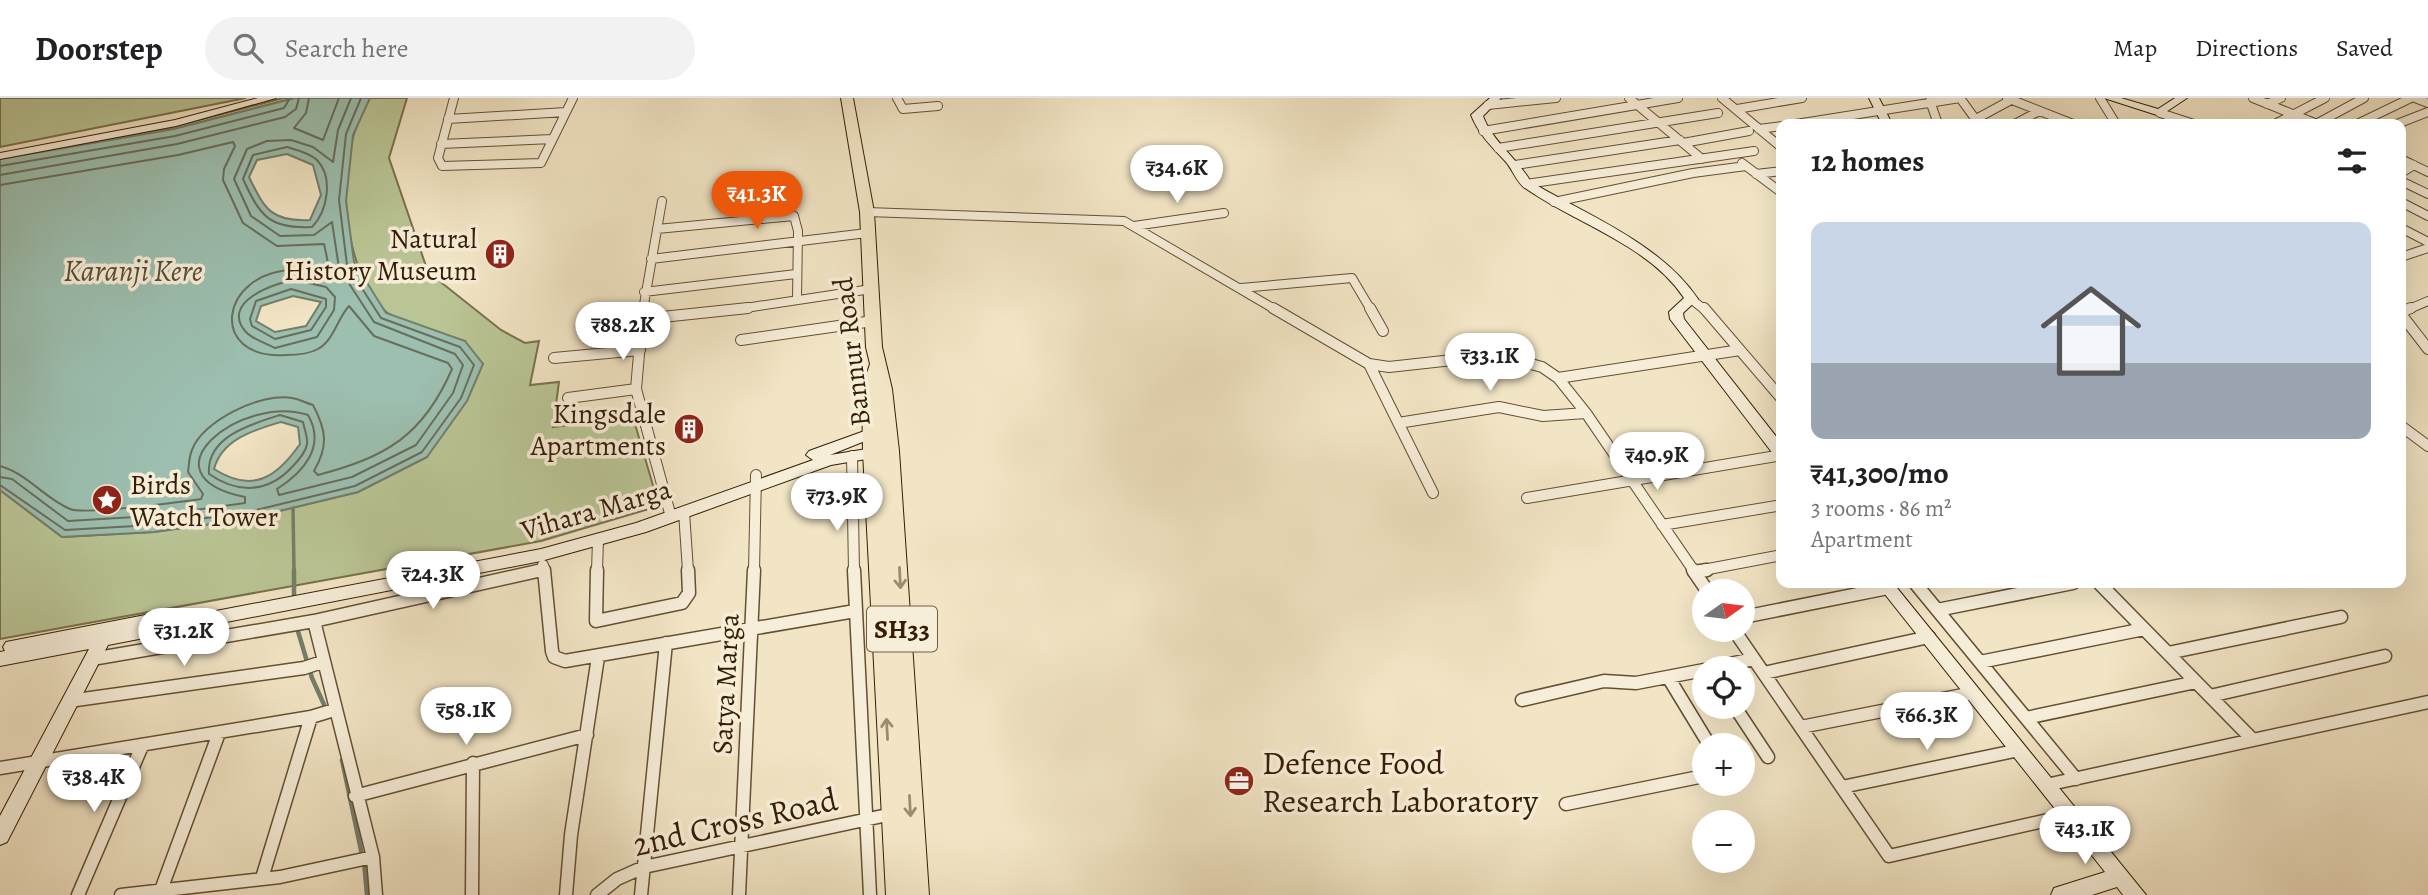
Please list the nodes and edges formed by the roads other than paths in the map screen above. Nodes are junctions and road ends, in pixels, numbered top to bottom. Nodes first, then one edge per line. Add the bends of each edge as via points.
1 (271, 98) edge
2 (454, 98) edge
3 (573, 98) edge
4 (847, 98) edge
5 (897, 98) edge
6 (1556, 98) edge
7 (1629, 98) edge
8 (1678, 98) edge
9 (1723, 98) edge
10 (1802, 98) edge
11 (1874, 98) edge
12 (1960, 98) edge
13 (2100, 98) edge
14 (2109, 98) edge
15 (2182, 98) edge
16 (2253, 98) edge
17 (2281, 98) edge
18 (2364, 98) edge
19 (2413, 98) edge
20 (2009, 99) edge
21 (2318, 99) edge
22 (1930, 101) edge
23 (1492, 102) edge
24 (2428, 103) edge
25 (2267, 104) junction
26 (1640, 105) junction
27 (938, 106) dead end
28 (1737, 109) junction
29 (2039, 111) junction
30 (566, 112) junction
31 (1881, 112) junction
32 (2428, 112) edge
33 (1718, 113) dead end
34 (2160, 113) junction
35 (2293, 115) junction
36 (448, 119) junction
37 (1831, 119) edge
38 (1884, 119) edge
39 (1936, 119) edge
40 (1976, 119) edge
41 (1982, 119) edge
42 (2024, 119) edge
43 (2059, 119) edge
44 (2113, 119) edge
45 (2164, 119) edge
46 (2179, 119) edge
47 (2285, 119) edge
48 (2303, 119) edge
49 (2325, 119) edge
50 (2368, 119) edge
51 (2406, 121) edge
52 (1661, 123) junction
53 (1776, 127) edge
54 (1759, 129) junction
55 (1483, 131) junction
56 (1749, 131) dead end
57 (552, 139) junction
58 (1682, 141) junction
59 (441, 144) junction
60 (1776, 144) edge
61 (1498, 148) junction
62 (1754, 151) dead end
63 (1732, 155) junction
64 (0, 156) edge
65 (1702, 159) junction
66 (2406, 161) edge
67 (1515, 165) junction
68 (2414, 165) junction
69 (1746, 166) junction
70 (2406, 170) edge
71 (1776, 172) edge
72 (2428, 172) edge
73 (1756, 174) junction
74 (2406, 183) edge
75 (1526, 184) junction
76 (1776, 189) edge
77 (2425, 190) edge
78 (2406, 195) edge
79 (662, 201) dead end
80 (1554, 202) junction
81 (2428, 203) edge
82 (2406, 204) edge
83 (2413, 208) junction
84 (867, 212) junction
85 (1224, 213) dead end
86 (2428, 216) edge
87 (1134, 226) junction
88 (657, 229) junction
89 (2406, 231) edge
90 (867, 233) junction
91 (797, 241) junction
92 (2428, 242) edge
93 (2428, 248) edge
94 (2406, 255) edge
95 (651, 259) junction
96 (796, 274) junction
97 (1241, 288) junction
98 (871, 289) junction
99 (644, 292) junction
100 (797, 299) junction
101 (1691, 299) junction
102 (2428, 301) edge
103 (2406, 311) edge
104 (643, 319) junction
105 (2406, 320) edge
106 (873, 321) junction
107 (1384, 331) dead end
108 (741, 340) dead end
109 (2428, 349) edge
110 (640, 350) junction
111 (1740, 351) junction
112 (1703, 355) junction
113 (554, 358) dead end
114 (1369, 364) junction
115 (877, 365) junction
116 (1558, 378) junction
117 (636, 389) junction
118 (1776, 392) edge
119 (568, 398) dead end
120 (1586, 413) junction
121 (1398, 423) junction
122 (2406, 430) edge
123 (2428, 446) edge
124 (864, 447) junction
125 (1776, 447) edge
126 (891, 451) junction
127 (1776, 456) edge
128 (756, 480) junction
129 (1632, 481) junction
130 (1433, 493) dead end
131 (1527, 498) dead end
132 (1776, 506) edge
133 (674, 512) junction
134 (1662, 525) junction
135 (598, 540) junction
136 (1776, 556) edge
137 (542, 562) junction
138 (1694, 572) junction
139 (1699, 579) edge
140 (1873, 588) edge
141 (1888, 588) edge
142 (1919, 588) edge
143 (2048, 588) edge
144 (2104, 588) edge
145 (308, 596) junction
146 (1937, 610) junction
147 (855, 611) junction
148 (1755, 614) edge
149 (2341, 617) dead end
150 (311, 621) junction
151 (753, 627) junction
152 (2144, 629) junction
153 (105, 635) junction
154 (1929, 637) junction
155 (666, 643) junction
156 (0, 649) edge
157 (2168, 653) junction
158 (2385, 656) dead end
159 (598, 657) junction
160 (0, 659) edge
161 (92, 659) junction
162 (1755, 660) edge
163 (1980, 662) junction
164 (319, 663) junction
165 (1692, 672) edge
166 (1764, 673) junction
167 (1668, 677) junction
168 (2196, 682) junction
169 (1973, 693) junction
170 (2210, 696) junction
171 (1522, 700) dead end
172 (68, 701) junction
173 (2428, 702) edge
174 (323, 714) junction
175 (2026, 718) junction
176 (1743, 719) edge
177 (1801, 727) junction
178 (219, 733) junction
179 (1702, 733) edge
180 (587, 734) junction
181 (2253, 740) junction
182 (142, 746) junction
183 (2019, 750) junction
184 (1768, 757) dead end
185 (473, 763) junction
186 (36, 764) junction
187 (0, 768) edge
188 (1692, 778) edge
189 (2076, 779) junction
190 (2046, 785) junction
191 (1842, 787) junction
192 (355, 796) junction
193 (1566, 804) dead end
194 (892, 814) junction
195 (2070, 815) junction
196 (867, 820) junction
197 (0, 836) edge
198 (740, 849) junction
199 (364, 860) junction
200 (643, 867) junction
201 (2121, 877) junction
202 (262, 878) junction
203 (161, 890) junction
204 (78, 895) edge
205 (121, 895) edge
206 (376, 895) edge
207 (472, 895) edge
208 (566, 895) edge
209 (597, 895) edge
210 (641, 895) edge
211 (739, 895) edge
212 (870, 895) edge
213 (897, 895) edge
214 (918, 895) edge
215 (2062, 895) edge
216 (2136, 895) edge

1 - 64 street via 176,123
2 - 36 street
3 - 30 street
4 - 84 main road, Bannur Road / SH33
5 - 27 street via 903,109
6 - 23 street
7 - 26 street
8 - 26 street
9 - 28 street
10 - 28 street
11 - 31 street
12 - 22 street
12 - 40 street
13 - 44 street
14 - 34 street
15 - 34 street
16 - 25 street
17 - 25 street
18 - 49 street
19 - 24 street
19 - 50 street
20 - 29 street
20 - 41 street
21 - 35 street
22 - 31 street
22 - 39 street
23 - 55 street via 1477,115
25 - 35 street
26 - 52 street
26 - 55 street
28 - 54 street
29 - 42 street
29 - 43 street
30 - 36 street
30 - 57 street
31 - 37 street
31 - 38 street
32 - 51 street
33 - 52 street
34 - 45 street
34 - 46 street
35 - 47 street
35 - 48 street
36 - 59 street
52 - 58 street
52 - 61 street
53 - 54 street
54 - 60 street
55 - 61 street
56 - 58 street
57 - 59 street
57 - 59 street via 539,164 497,166 441,165
58 - 65 street
58 - 67 street
61 - 67 street
62 - 63 street
63 - 65 street
63 - 69 street
65 - 75 street
66 - 68 street
67 - 75 street
68 - 70 street
68 - 72 street
69 - 73 street
69 - 80 street
71 - 73 street
73 - 76 street
74 - 77 street
75 - 80 street
77 - 78 street
79 - 88 street
80 - 101 street via 1667,268
81 - 83 street
82 - 83 street
83 - 86 street
84 - 87 street via 1116,220
84 - 90 main road, Bannur Road / SH33
85 - 87 street
87 - 97 street
88 - 91 street via 792,216 796,218
88 - 95 street
89 - 92 street
90 - 91 street
90 - 98 main road, Bannur Road / SH33
91 - 95 street
91 - 96 street
93 - 94 street
95 - 99 street
96 - 99 street
96 - 100 street
97 - 107 street via 1352,278
97 - 114 street
98 - 100 street
98 - 106 main road, Bannur Road / SH33
99 - 104 street
100 - 104 street
101 - 111 street
101 - 112 street via 1675,315
102 - 103 street
104 - 110 street
105 - 109 street
106 - 108 street
106 - 115 main road, Bannur Road / SH33
110 - 113 street
110 - 117 street
111 - 112 street
111 - 118 street
112 - 116 street
112 - 125 street
114 - 116 street via 1389,367 1498,355 1525,360
114 - 121 street
115 - 124 main road
115 - 126 main road, Bannur Road / SH33
116 - 120 street
117 - 119 street
117 - 133 street
120 - 121 street via 1543,416 1499,407
120 - 129 street
121 - 130 street
122 - 123 street
124 - 126 street
124 - 128 street, Vihara Marga
124 - 128 street, Vihara Marga
124 - 147 street
194 -> 124 main road
126 -> 214 main road, Bannur Road / SH33
127 - 129 street
128 - 133 street, Vihara Marga
128 - 151 street, Satya Marga
129 - 131 street
129 - 134 street
132 - 134 street
133 - 135 street, Vihara Marga
133 - 135 street via 689,593 682,603 596,621
133 - 145 street, Vihara Marga
134 - 138 street
135 - 137 street, Vihara Marga
136 - 138 street
137 - 145 street, Vihara Marga
137 - 150 street
137 - 159 street via 554,657 565,661
138 - 139 street
140 - 148 street
141 - 154 street
142 - 146 street
143 - 146 street
144 - 152 street
145 - 153 street, Vihara Marga
146 - 163 street
147 - 151 street
147 - 196 street
149 - 157 street
150 - 161 street
150 - 164 street
151 - 155 street
151 - 198 street, Satya Marga
152 - 157 street
152 - 163 street
153 - 156 street, Vihara Marga
153 - 160 street, Vihara Marga
153 - 161 street
154 - 166 street
154 - 169 street
155 - 159 street
155 - 200 street
157 - 168 street
158 - 170 street
159 - 180 street
161 - 172 street
162 - 166 street
163 - 175 street
164 - 172 street
164 - 174 street
165 - 167 street
166 - 177 street
167 - 171 street via 1636,683 1604,681
167 - 179 street
168 - 170 street
168 - 175 street
169 - 177 street
169 - 183 street
170 - 181 street
172 - 186 street
173 - 181 street
174 - 178 street
174 - 192 street
174 - 202 street
175 - 189 street
176 - 184 street
177 - 191 street
178 - 182 street
178 - 203 street
180 - 185 street
180 - 208 street
181 - 189 street
182 - 186 street
182 - 204 street
183 - 190 street
183 - 191 street
185 - 192 street
185 - 207 street
186 - 187 street
186 - 197 street
188 - 193 street
189 - 190 street
190 - 195 street
191 - 195 street via 1889,856
192 - 199 street
194 - 196 street, 2nd Cross Road
194 - 213 main road
195 - 201 street
196 - 198 street, 2nd Cross Road
196 - 212 street
198 - 200 street, 2nd Cross Road
198 - 211 street, Satya Marga
199 - 202 street
199 - 206 street
200 - 209 street, 2nd Cross Road
200 - 210 street
201 - 215 street
201 - 216 street
202 - 203 street
203 - 205 street

